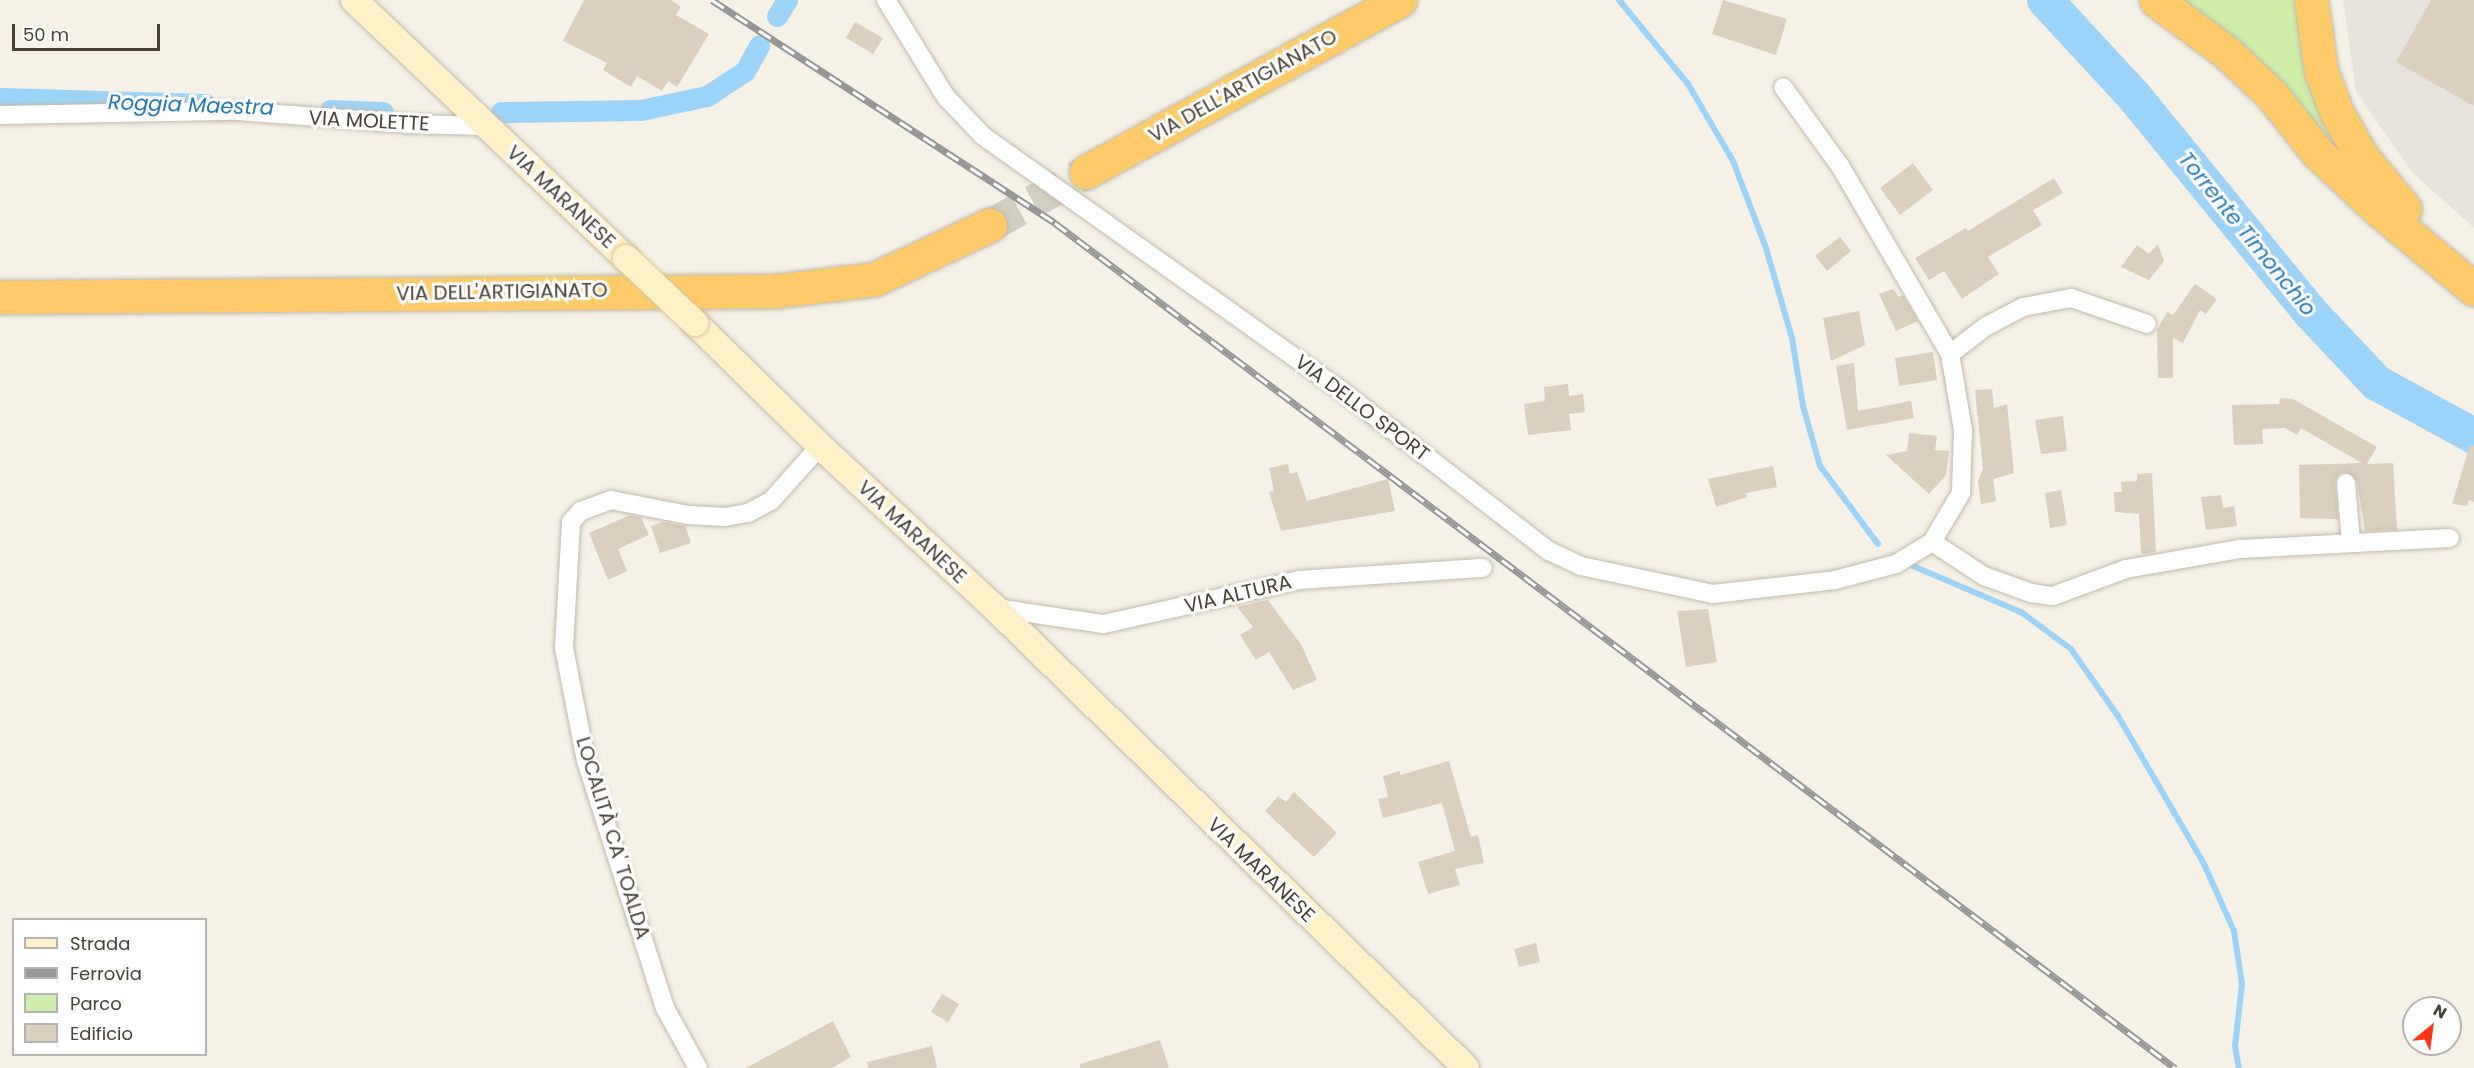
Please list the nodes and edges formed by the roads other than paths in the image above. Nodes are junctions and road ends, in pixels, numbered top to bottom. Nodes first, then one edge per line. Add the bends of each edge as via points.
1 (354, 0) edge
2 (886, 0) edge
3 (1400, 0) edge
4 (2156, 0) edge
5 (2311, 0) edge
6 (1783, 87) dead end
7 (0, 115) edge
8 (485, 126) junction
9 (1086, 172) tunnel mouth
10 (990, 225) tunnel mouth
11 (2474, 272) edge
12 (2474, 289) edge
13 (0, 297) edge
14 (2147, 324) dead end
15 (1950, 354) junction
16 (820, 446) junction
17 (2346, 483) dead end
18 (2450, 538) dead end
19 (1932, 542) junction
20 (2351, 543) junction
21 (1483, 568) dead end
22 (995, 608) junction
23 (698, 1068) edge
24 (1466, 1068) edge

1 - 8 main road, VIA MARANESE
2 - 19 street, VIA DELLO SPORT via 946,97 983,136 1338,388 1549,550 1592,569 1713,594 1835,580 1896,564
3 - 9 highway, VIA DELL'ARTIGIANATO
4 - 12 highway via 2226,52 2271,94 2326,160
5 - 11 highway via 2321,71 2337,113 2362,157 2389,194
6 - 15 street via 1840,166
7 - 8 street, VIA MOLETTE via 238,111
8 - 16 main road, VIA MARANESE, bridge
10 - 13 highway, VIA DELL'ARTIGIANATO via 874,279 775,291
14 - 15 street via 2071,298 2023,307 1985,327
15 - 19 street via 1963,430 1961,493
16 - 22 main road, VIA MARANESE
16 - 23 street, LOCALITÀ CA' TOALDA via 771,501 748,513 725,517 611,500 595,504 571,522 564,648 586,761 665,1008
17 - 20 street
18 - 20 street
19 - 20 street via 1984,576 2031,593 2053,596 2126,569 2172,560 2283,544
21 - 22 street, VIA ALTURA via 1300,580 1104,624
22 - 24 main road, VIA MARANESE

